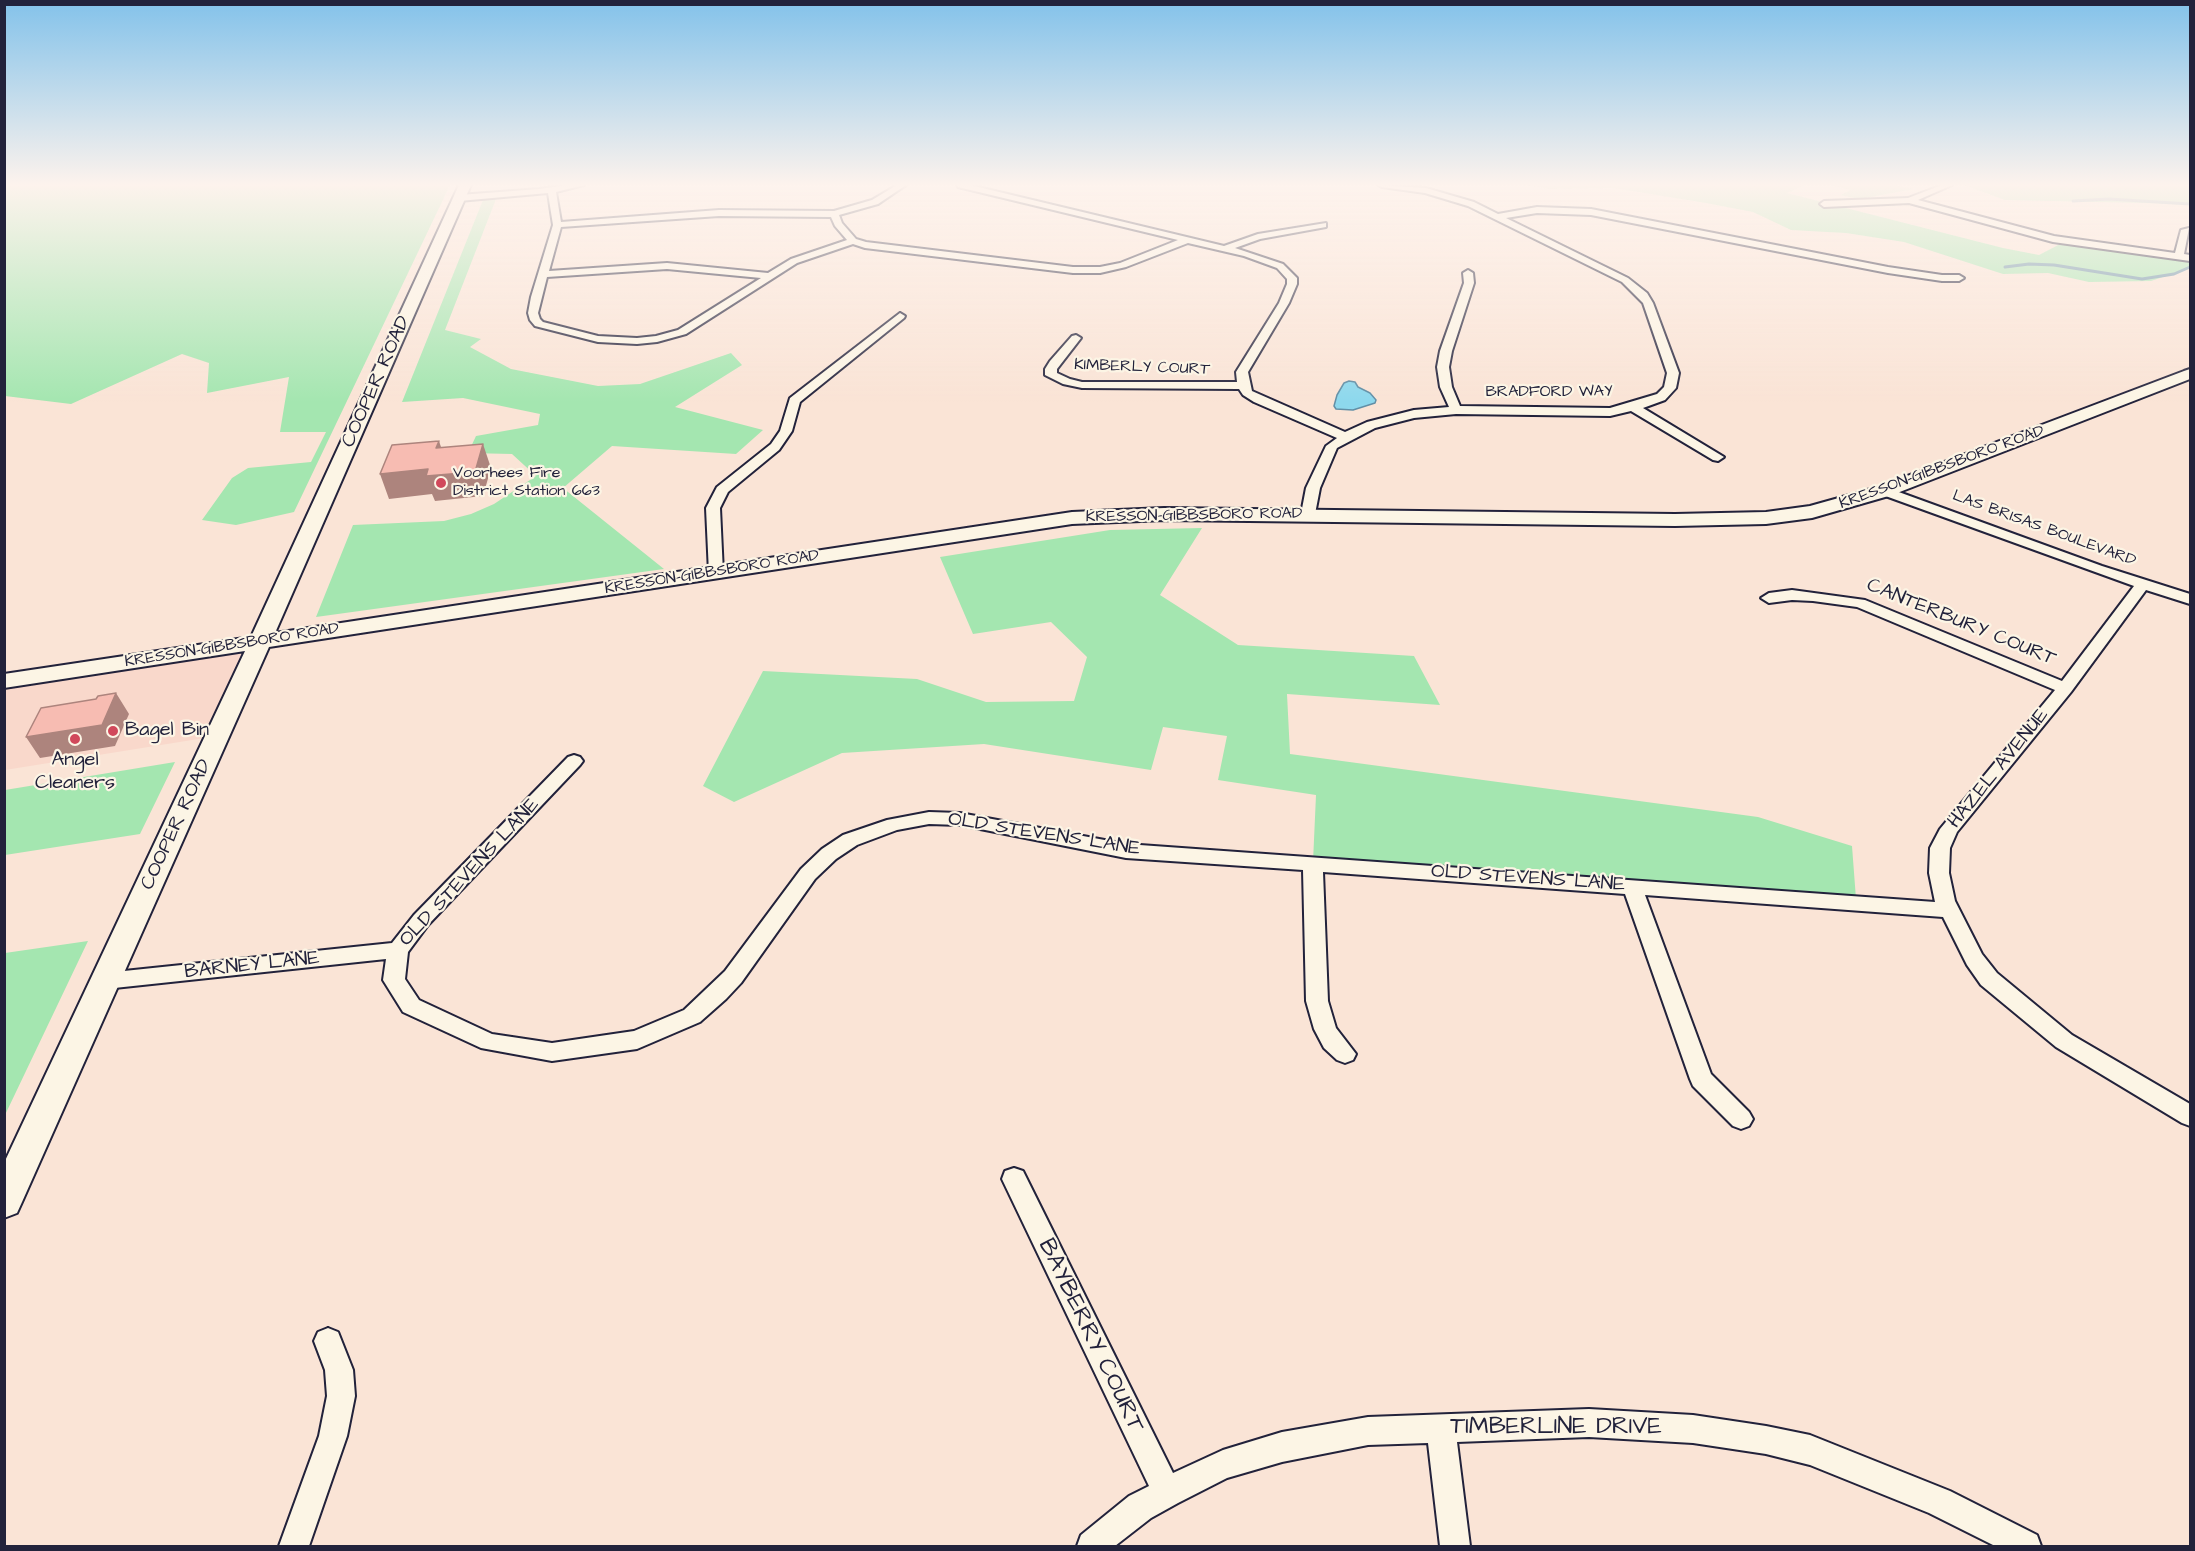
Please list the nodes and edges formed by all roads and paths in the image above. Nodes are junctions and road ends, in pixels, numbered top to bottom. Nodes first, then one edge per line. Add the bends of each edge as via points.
1 (432, 257) edge
2 (547, 257) edge
3 (802, 257) edge
4 (956, 257) edge
5 (1142, 257) edge
6 (1258, 257) edge
7 (1580, 257) edge
8 (1823, 257) edge
9 (1468, 273) dead end
10 (542, 274) junction
11 (769, 276) junction
12 (1959, 278) dead end
13 (900, 316) dead end
14 (1076, 338) dead end
15 (2190, 374) edge
16 (1243, 387) junction
17 (1633, 407) junction
18 (1455, 410) junction
19 (1346, 437) junction
20 (1718, 457) dead end
21 (1885, 491) junction
22 (1308, 514) junction
23 (716, 573) junction
24 (2143, 584) junction
25 (1769, 598) dead end
26 (2190, 599) edge
27 (260, 642) junction
28 (4, 681) edge
29 (2065, 688) junction
30 (574, 761) dead end
31 (1313, 863) junction
32 (1632, 886) junction
33 (1950, 910) junction
34 (398, 950) junction
35 (105, 981) junction
36 (1345, 1054) dead end
37 (2190, 1116) edge
38 (1741, 1119) dead end
39 (1014, 1179) dead end
40 (4, 1202) edge
41 (328, 1341) dead end
42 (1441, 1428) junction
43 (1167, 1492) junction
44 (294, 1546) edge
45 (1092, 1546) edge
46 (1455, 1546) edge
47 (2026, 1546) edge

1 - 27 street, COOPER ROAD
2 - 10 street
3 - 11 street
4 - 5 street via 1087,271
6 - 16 street via 1280,266 1292,278 1284,303 1242,372
7 - 17 street, BRADFORD WAY via 1625,280 1642,295 1660,333 1673,373 1670,388 1660,397
8 - 12 street via 1931,277
9 - 18 street via 1469,284 1443,367
10 - 11 street via 667,266
10 - 11 street via 533,313 539,324 623,341 657,339 682,332
13 - 23 street via 794,401 786,431 775,447 722,490 713,508
14 - 16 street, KIMBERLY COURT via 1051,369 1051,375 1067,382
15 - 21 street, KRESSON-GIBBSBORO ROAD
16 - 19 street via 1258,399
17 - 18 street, BRADFORD WAY via 1592,413
17 - 20 street
18 - 19 street, BRADFORD WAY via 1386,420
19 - 22 street, BRADFORD WAY via 1332,446 1322,466
21 - 22 street, KRESSON-GIBBSBORO ROAD via 1820,510 1766,518
21 - 24 street, LAS BRISAS BOULEVARD
22 - 23 street, KRESSON-GIBBSBORO ROAD via 1072,518
23 - 27 street, KRESSON-GIBBSBORO ROAD
24 - 26 street, LAS BRISAS BOULEVARD
24 - 29 street, HAZEL AVENUE
25 - 29 street, CANTERBURY COURT via 1813,596 1860,603
27 - 28 street, KRESSON-GIBBSBORO ROAD
27 - 35 street, COOPER ROAD
29 - 33 street, HAZEL AVENUE via 1949,830 1940,848 1939,873
30 - 34 street, OLD STEVENS LANE via 421,920
31 - 32 street, OLD STEVENS LANE
31 - 34 street, OLD STEVENS LANE via 1126,851 960,819 928,818 894,824 850,840 829,854 808,874 733,977 692,1016 637,1040 552,1052 489,1042 411,1006 394,980
31 - 36 street via 1317,1001 1325,1029
32 - 33 street, OLD STEVENS LANE
32 - 38 street via 1701,1079
33 - 37 street, HAZEL AVENUE via 1974,959 1989,979 2020,1007 2064,1041
34 - 35 street, BARNEY LANE
35 - 40 street, COOPER ROAD
39 - 43 street, BAYBERRY COURT
41 - 44 street via 339,1370 341,1396 333,1436
42 - 43 street, TIMBERLINE DRIVE via 1368,1431 1282,1446 1223,1465
42 - 46 street
42 - 47 street, TIMBERLINE DRIVE via 1589,1423 1693,1429 1766,1440 1810,1450 1939,1502
43 - 45 street, TIMBERLINE DRIVE via 1140,1507

